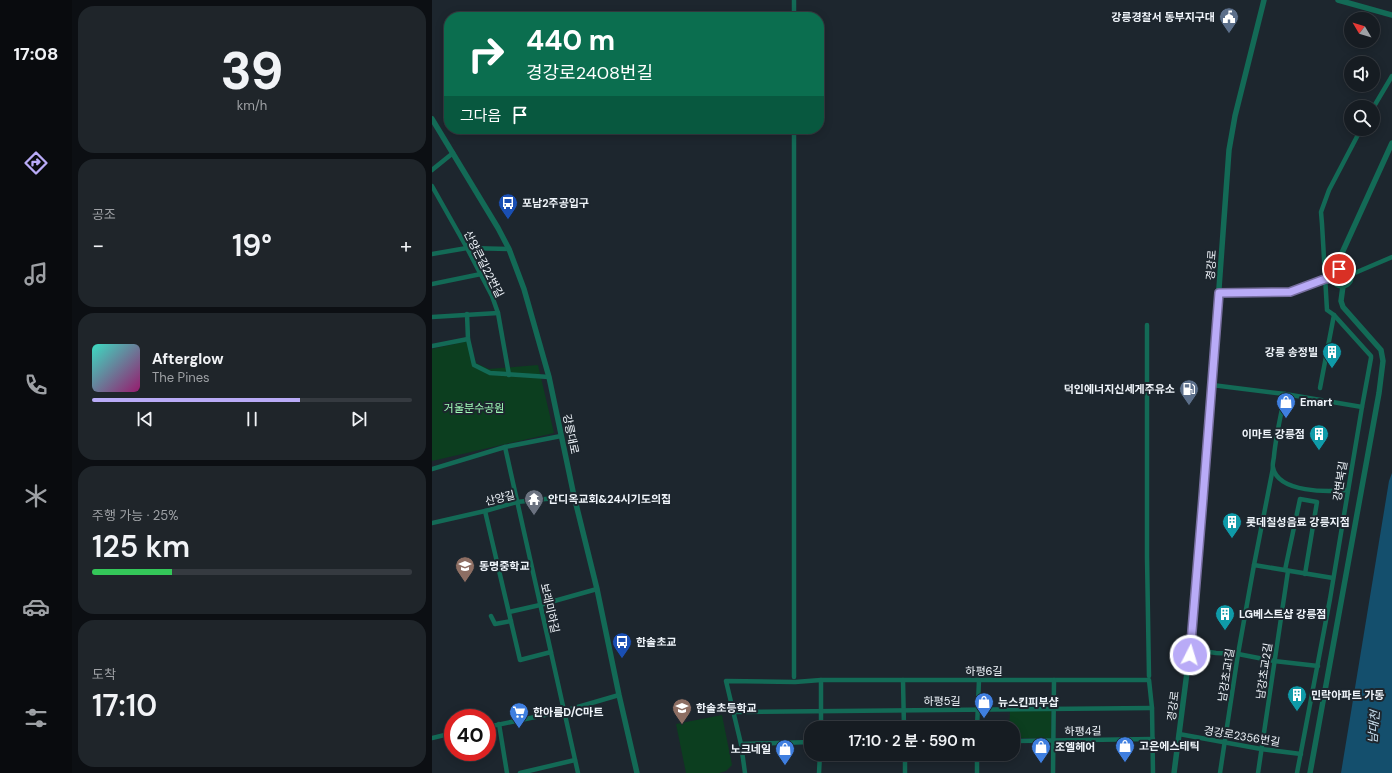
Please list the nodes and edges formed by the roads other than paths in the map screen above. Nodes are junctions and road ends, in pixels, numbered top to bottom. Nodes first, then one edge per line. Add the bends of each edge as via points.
1 (794, 0) edge
2 (1264, 0) edge
3 (1338, 0) edge
4 (794, 12) edge
5 (1392, 15) edge
6 (1392, 76) edge
7 (1378, 100) edge
8 (432, 119) edge
9 (794, 134) edge
10 (1357, 136) edge
11 (1392, 143) edge
12 (453, 153) junction
13 (432, 170) edge
14 (432, 186) edge
15 (467, 248) junction
16 (510, 249) junction
17 (432, 254) edge
18 (1392, 257) edge
19 (1342, 268) junction
20 (481, 274) junction
21 (1350, 275) junction
22 (1333, 278) junction
23 (1325, 279) junction
24 (432, 284) edge
25 (1343, 286) junction
26 (1219, 293) junction
27 (498, 312) junction
28 (467, 314) junction
29 (1334, 315) junction
30 (432, 317) edge
31 (1147, 325) dead end
32 (468, 340) junction
33 (432, 346) edge
34 (509, 375) junction
35 (549, 377) junction
36 (1212, 385) junction
37 (1320, 388) dead end
38 (1285, 394) junction
39 (1362, 407) junction
40 (561, 436) junction
41 (505, 447) junction
42 (1273, 468) junction
43 (432, 469) edge
44 (1348, 490) junction
45 (574, 496) junction
46 (517, 502) junction
47 (485, 511) junction
48 (432, 523) edge
49 (1254, 565) junction
50 (1286, 571) junction
51 (1305, 574) junction
52 (1333, 578) junction
53 (597, 589) junction
54 (540, 605) junction
55 (509, 612) junction
56 (490, 616) dead end
57 (511, 621) junction
58 (1190, 649) junction
59 (551, 652) junction
60 (1238, 654) junction
61 (1274, 661) junction
62 (1318, 666) junction
63 (794, 676) dead end
64 (1149, 676) dead end
65 (821, 680) junction
66 (903, 680) junction
67 (979, 680) junction
68 (1054, 680) junction
69 (619, 695) junction
70 (1152, 708) junction
71 (978, 709) junction
72 (1053, 709) junction
73 (904, 710) junction
74 (821, 711) junction
75 (564, 712) junction
76 (732, 712) junction
77 (821, 721) edge
78 (904, 721) edge
79 (977, 721) edge
80 (499, 724) junction
81 (496, 725) edge
82 (1179, 734) junction
83 (444, 735) edge
84 (432, 738) edge
85 (1152, 739) junction
86 (1053, 740) junction
87 (1020, 741) edge
88 (804, 742) edge
89 (1225, 743) junction
90 (741, 744) junction
91 (1261, 749) junction
92 (1301, 754) junction
93 (575, 760) junction
94 (820, 761) edge
95 (905, 761) edge
96 (977, 761) edge
97 (507, 773) edge
98 (520, 773) edge
99 (578, 773) edge
100 (638, 773) edge
101 (744, 773) edge
102 (819, 773) edge
103 (905, 773) edge
104 (977, 773) edge
105 (1053, 773) edge
106 (1153, 773) edge
107 (1174, 773) edge
108 (1220, 773) edge
109 (1258, 773) edge
110 (1297, 773) edge
111 (1310, 773) edge

1 - 4 street
2 - 26 street, 경강로 via 1229,150
3 - 5 street
6 - 7 street
8 - 12 street, 강릉대로
9 - 63 street
10 - 23 street, 강변북길 via 1329,190 1321,212
11 - 19 street via 1342,253
12 - 13 street
12 - 16 street, 강릉대로
14 - 15 street, 산양큰길22번길
15 - 16 street
15 - 17 street
15 - 20 street, 산양큰길22번길
16 - 35 street, 강릉대로
18 - 21 street
19 - 21 street
19 - 22 street via 1336,270
20 - 24 street
20 - 27 street, 산양큰길22번길
21 - 25 street via 1350,281
22 - 23 street
22 - 25 street via 1337,285
23 - 26 street via 1290,292
23 - 29 street, 강변북길 via 1328,310
25 - 111 street via 1343,307 1381,350 1384,361
26 - 36 street, 경강로
27 - 28 street
27 - 34 street, 산양큰길22번길
28 - 30 street
28 - 32 street
29 - 37 street
29 - 39 street, 강변북길 via 1371,356
31 - 64 street
32 - 33 street
32 - 34 street via 474,365 490,373
34 - 35 street
35 - 40 street, 강릉대로
36 - 38 street
36 - 58 street, 경강로
38 - 39 street
38 - 42 street, 남강초교1길 via 1275,442
39 - 44 street, 강변북길
40 - 41 street
40 - 45 street, 강릉대로
41 - 43 street
41 - 46 street, 보래미하길
42 - 44 street via 1279,478 1296,488 1328,492
42 - 49 street, 남강초교1길
44 - 52 street, 강변북길
45 - 46 street, 산양길
45 - 53 street, 강릉대로
46 - 47 street, 산양길
46 - 54 street, 보래미하길
47 - 48 street, 산양길
47 - 55 street
49 - 50 street
49 - 60 street, 남강초교1길
50 - 51 street
50 - 51 street, 남강초교2길 via 1300,499 1317,502
50 - 61 street, 남강초교2길
51 - 52 street
52 - 62 street, 강변북길
53 - 54 street
53 - 69 street, 강릉대로
54 - 55 street
54 - 59 street, 보래미하길
55 - 57 street
56 - 57 street via 495,624
57 - 59 street via 520,660
58 - 60 street
58 - 82 street, 경강로
59 - 75 street, 보래미하길
60 - 61 street
60 - 89 street, 남강초교1길
61 - 62 street
61 - 91 street, 남강초교2길
62 - 92 street, 강변북길
65 - 66 street, 하평6길
65 - 74 street
65 - 76 street, 하평6길 via 726,681
66 - 67 street, 하평6길
66 - 73 street
67 - 68 street, 하평6길
67 - 71 street
68 - 70 street, 하평6길 via 1149,680
68 - 72 street
69 - 75 street
69 - 100 street, 강릉대로
70 - 72 street, 하평5길
70 - 85 street, 하평6길
71 - 72 street, 하평5길
71 - 73 street, 하평5길
71 - 79 street
72 - 86 street
73 - 74 street, 하평5길
73 - 78 street
74 - 76 street, 하평5길
74 - 77 street
75 - 80 street
75 - 93 street, 보래미하길
76 - 90 street
80 - 81 street
80 - 97 street
82 - 89 street, 경강로2356번길
82 - 107 street, 경강로
83 - 84 street
85 - 86 street, 하평4길
85 - 106 street, 하평6길
86 - 87 street, 하평4길
86 - 105 street
88 - 90 street
89 - 91 street, 경강로2356번길
89 - 108 street, 남강초교1길
90 - 101 street
91 - 92 street, 경강로2356번길
91 - 109 street, 남강초교2길
92 - 110 street, 강변북길
93 - 98 street
93 - 99 street, 보래미하길
94 - 102 street
95 - 103 street
96 - 104 street

